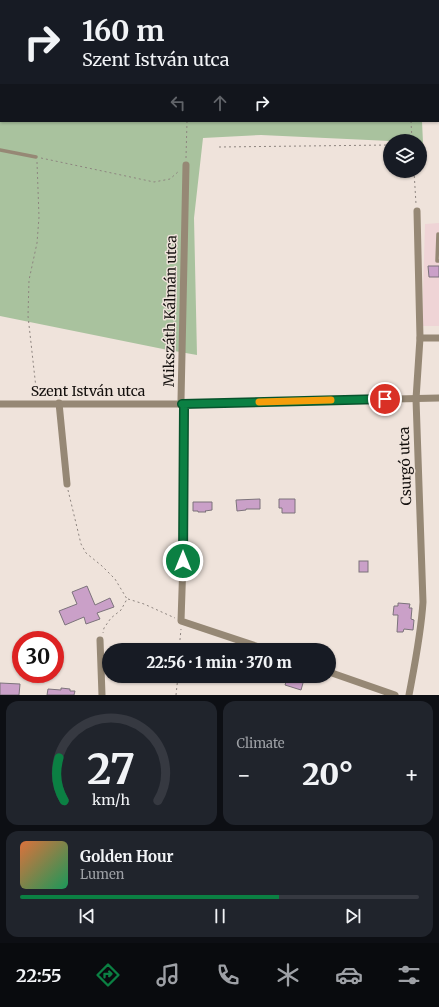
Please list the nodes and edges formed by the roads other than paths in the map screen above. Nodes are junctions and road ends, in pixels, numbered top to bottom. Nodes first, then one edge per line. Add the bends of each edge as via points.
1 (0, 150) edge
2 (36, 157) road end
3 (186, 165) road end
4 (417, 211) road end
5 (438, 234) dead end
6 (439, 261) edge
7 (420, 338) junction
8 (439, 338) edge
9 (439, 398) edge
10 (416, 399) junction
11 (59, 403) junction
12 (0, 404) edge
13 (182, 404) junction
14 (67, 484) road end
15 (100, 640) road end
16 (247, 643) edge
17 (336, 674) edge
18 (102, 695) edge
19 (395, 695) edge
20 (409, 695) edge

1 - 2 lane
3 - 13 street, Mikszáth Kálmán utca
4 - 7 street, Csurgó utca
5 - 6 lane
7 - 8 street
7 - 10 street, Csurgó utca
9 - 10 street, Szent István utca
10 - 13 street, Szent István utca
10 - 20 street, Csurgó utca via 423,602 422,625
11 - 12 street, Szent István utca
11 - 13 street, Szent István utca
11 - 14 street
13 - 16 street, Mikszáth Kálmán utca via 182,621
15 - 18 street
17 - 19 street

